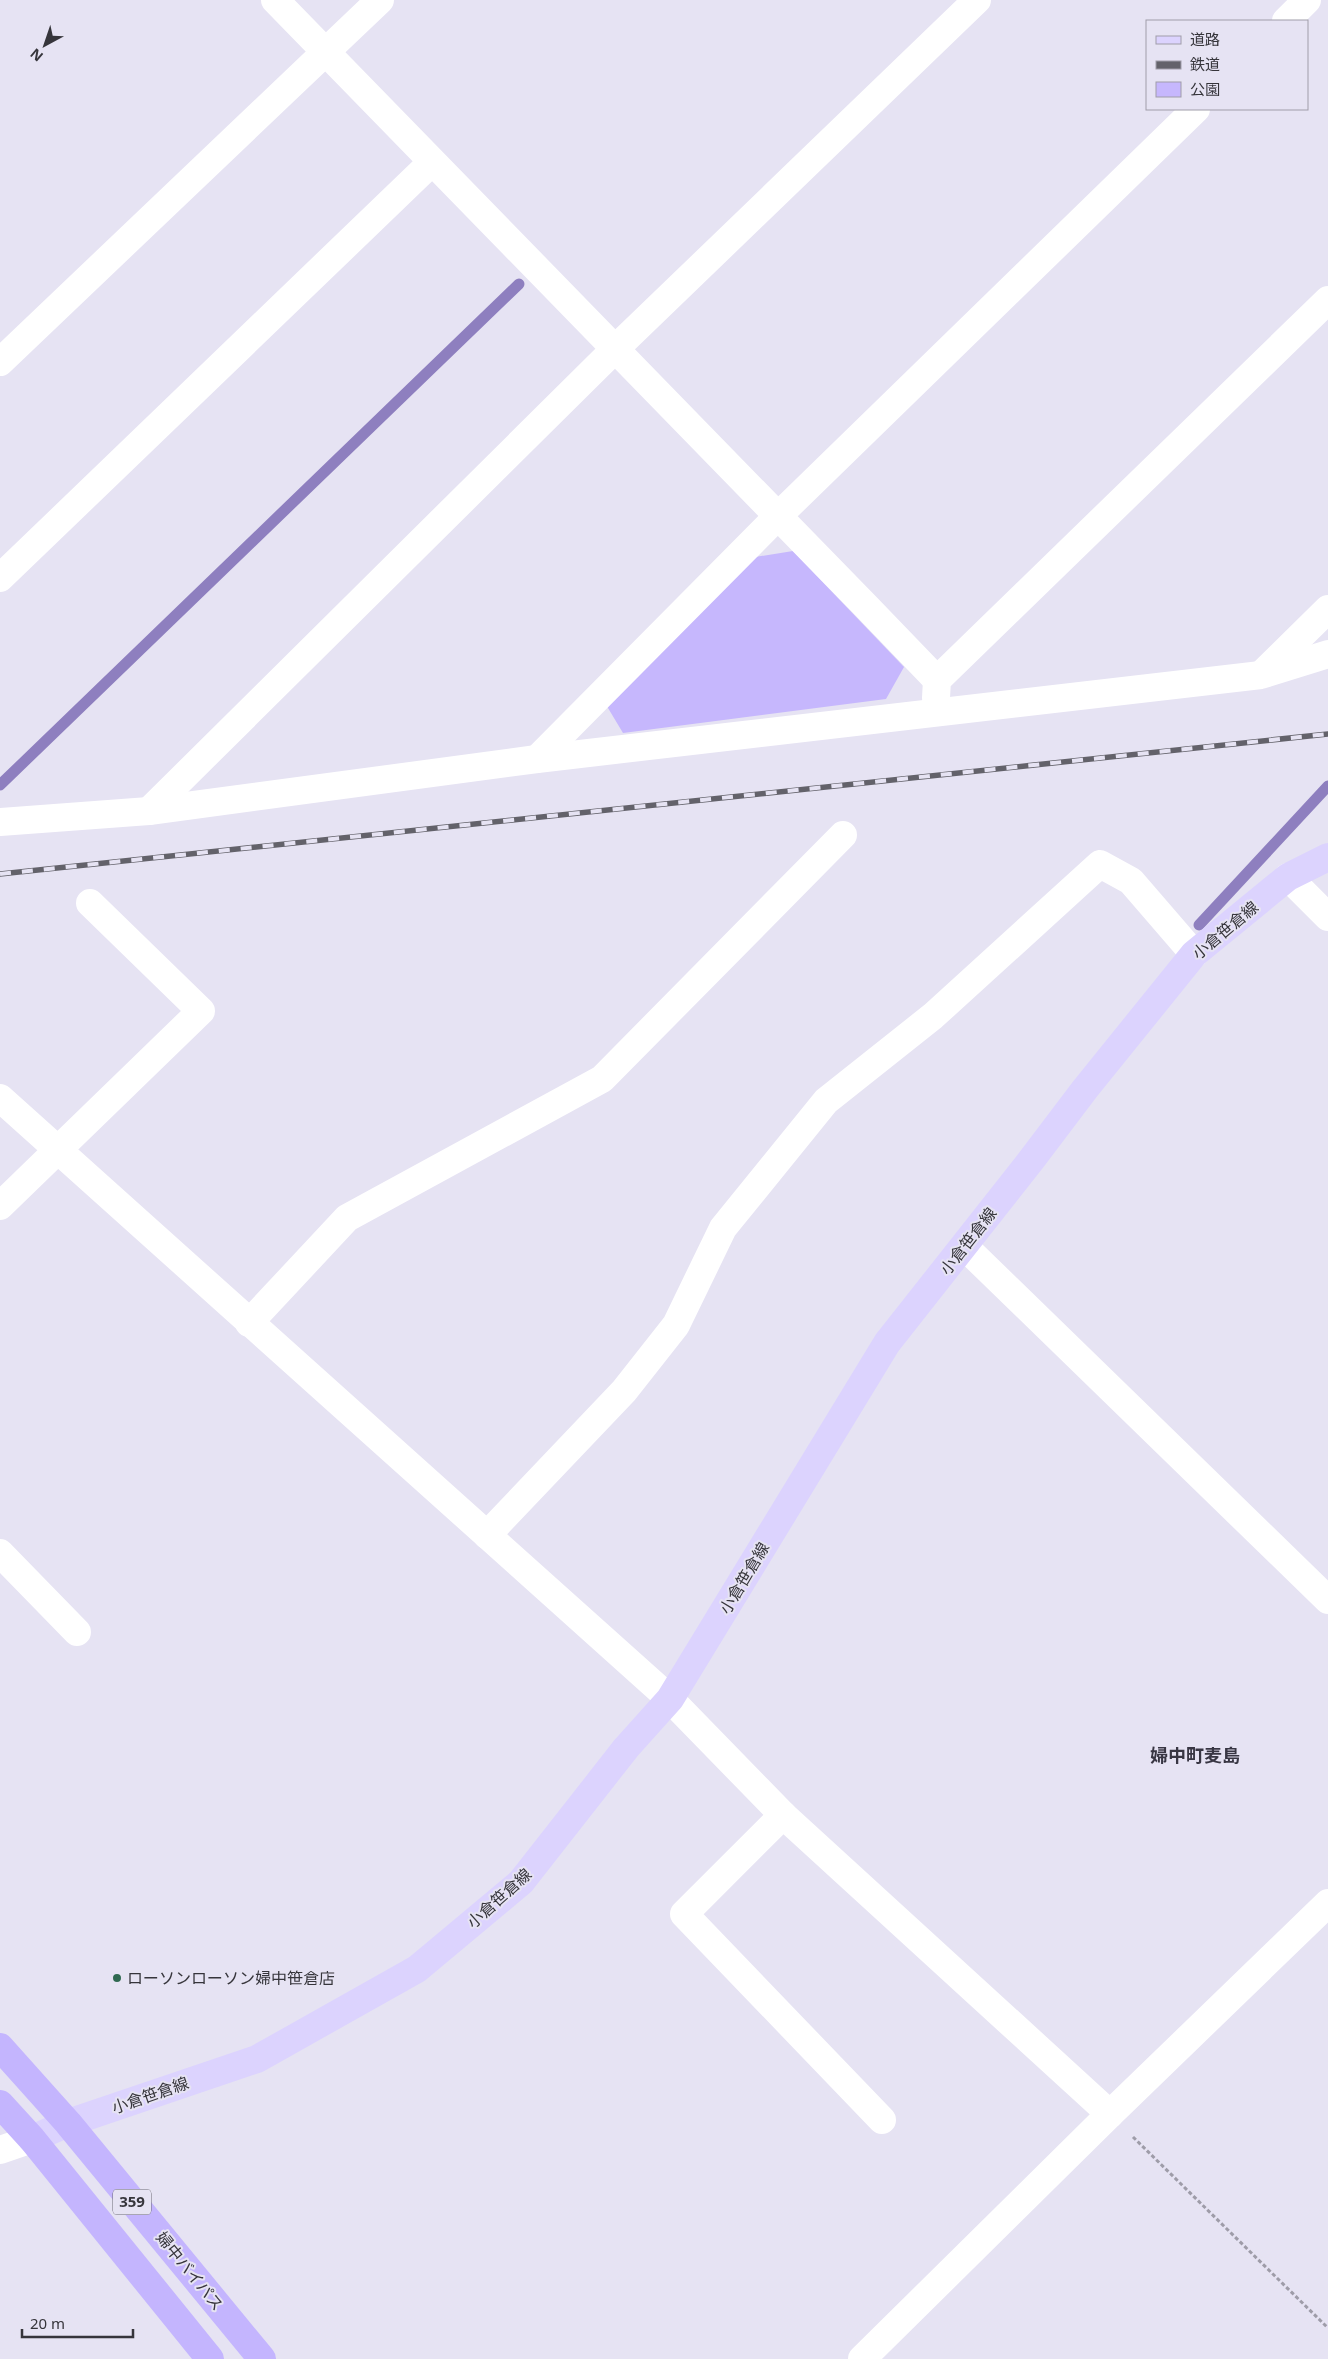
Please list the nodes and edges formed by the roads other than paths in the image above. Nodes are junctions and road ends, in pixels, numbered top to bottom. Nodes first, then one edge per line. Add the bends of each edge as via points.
1 (275, 0) edge
2 (380, 0) edge
3 (977, 0) edge
4 (1307, 0) edge
5 (1287, 20) edge
6 (325, 52) junction
7 (1195, 110) edge
8 (432, 162) junction
9 (1328, 300) edge
10 (614, 350) junction
11 (0, 362) edge
12 (779, 515) junction
13 (0, 578) edge
14 (1328, 609) edge
15 (1328, 654) edge
16 (1261, 674) junction
17 (937, 680) junction
18 (936, 712) junction
19 (537, 759) junction
20 (149, 811) junction
21 (0, 822) edge
22 (843, 835) dead end
23 (1328, 857) edge
24 (1288, 877) junction
25 (90, 903) dead end
26 (1328, 917) edge
27 (1194, 954) junction
28 (0, 1098) edge
29 (57, 1150) junction
30 (0, 1206) edge
31 (964, 1246) junction
32 (249, 1323) junction
33 (487, 1535) junction
34 (0, 1553) edge
35 (1328, 1600) edge
36 (77, 1632) dead end
37 (670, 1700) junction
38 (783, 1815) junction
39 (1328, 1903) edge
40 (0, 2047) edge
41 (0, 2104) edge
42 (1110, 2114) junction
43 (882, 2120) dead end
44 (68, 2123) junction
45 (32, 2139) junction
46 (0, 2150) edge
47 (210, 2359) edge
48 (262, 2359) edge
49 (862, 2359) edge

1 - 6 street
2 - 6 street
3 - 10 street
4 - 5 street
6 - 8 street
6 - 11 street
7 - 12 street
8 - 10 street
8 - 13 street
9 - 17 street
10 - 12 street
10 - 20 street
12 - 17 street
12 - 19 street
14 - 16 street
15 - 16 street
16 - 18 street
17 - 18 street
18 - 19 street
19 - 20 street
20 - 21 street
22 - 32 street via 602,1079 347,1218
23 - 24 main road, 小倉笹倉線
24 - 26 street
24 - 27 main road, 小倉笹倉線
25 - 29 street via 201,1011
27 - 31 main road, 小倉笹倉線
27 - 33 street via 1131,881 1100,864 933,1016 826,1100 723,1228 676,1326 624,1391
28 - 29 street
29 - 30 street
29 - 32 street
31 - 35 street
31 - 37 main road, 小倉笹倉線 via 887,1343
32 - 33 street
33 - 37 street
34 - 36 street
37 - 38 street
37 - 44 main road, 小倉笹倉線 via 626,1748 521,1882 417,1969 256,2059
38 - 42 street
38 - 43 street via 684,1914
39 - 42 street
40 - 44 highway, 婦中バイパス / 359
41 - 45 highway, 359
42 - 49 street
44 - 45 main road, 小倉笹倉線
44 - 48 highway, 婦中バイパス / 359
45 - 46 street
45 - 47 highway, 359

